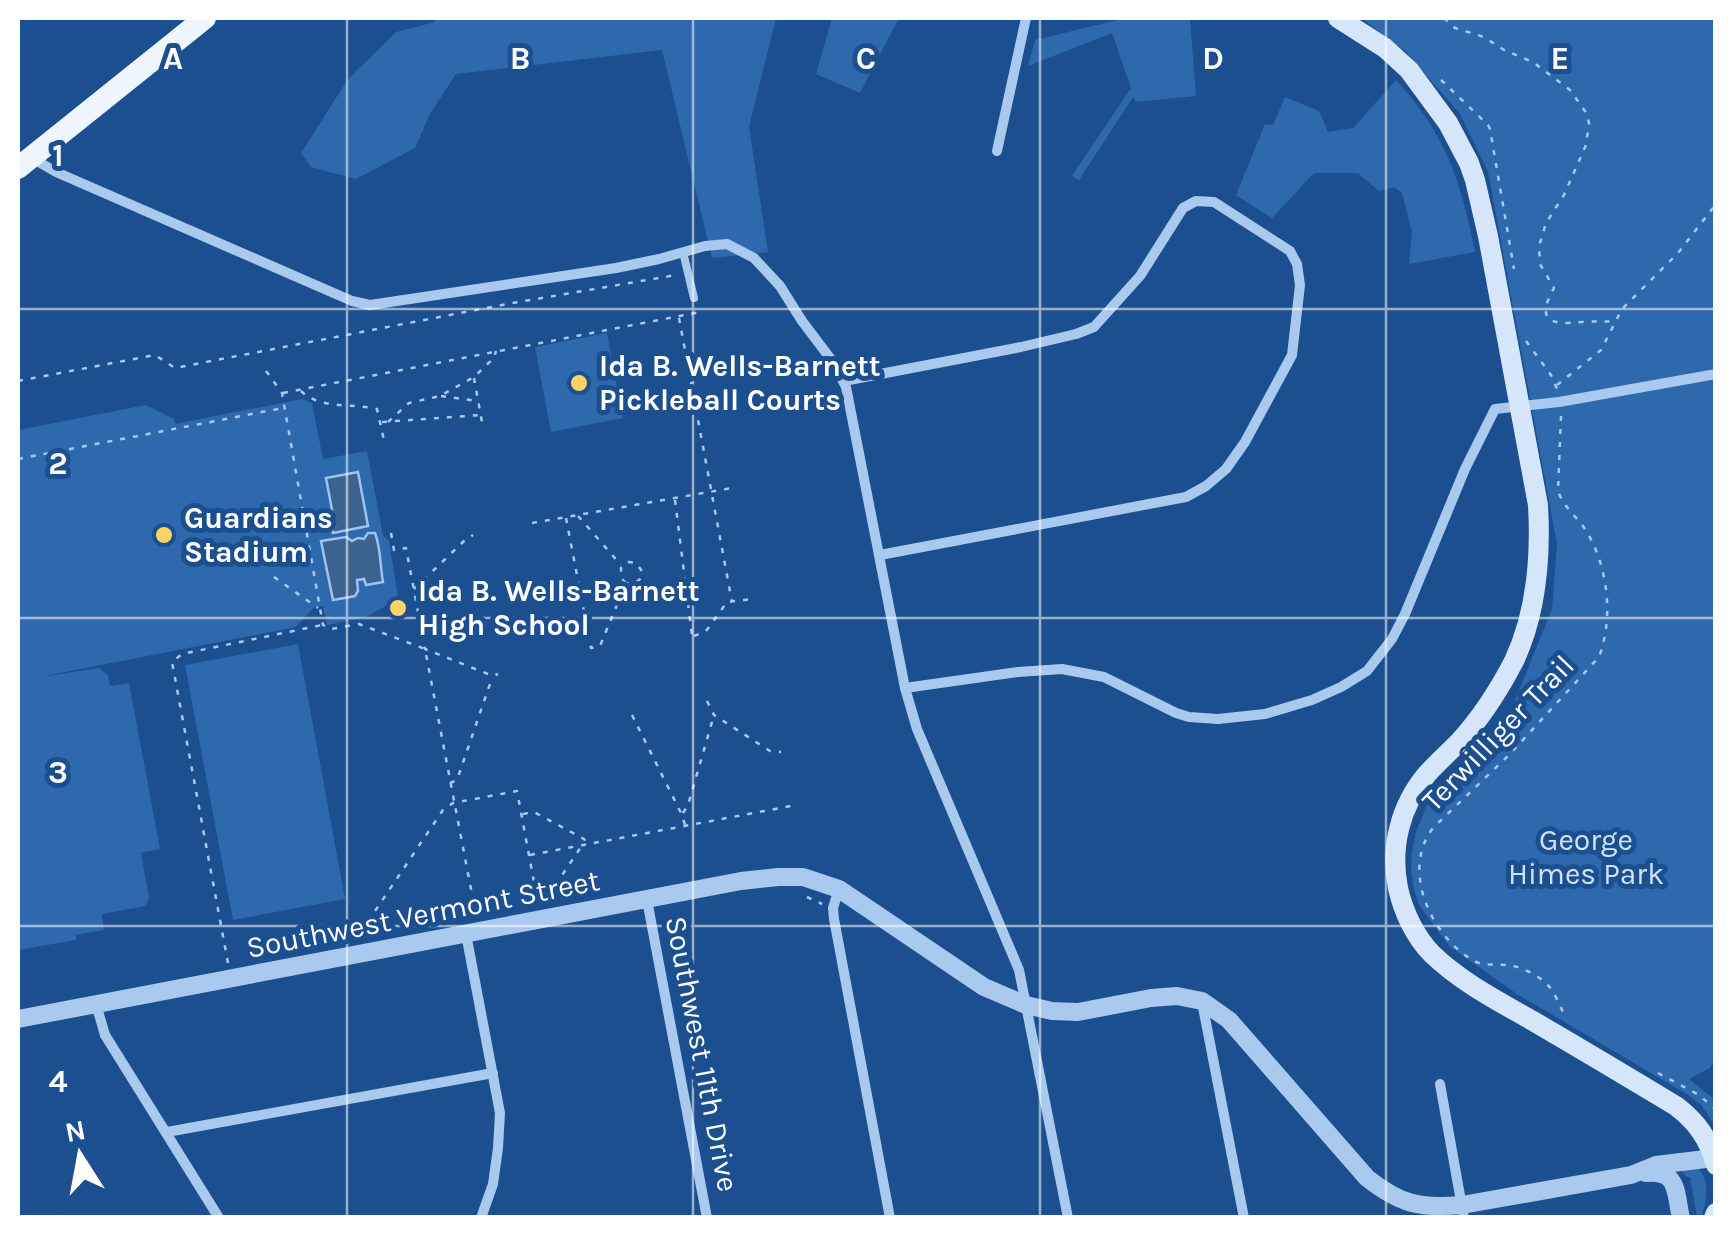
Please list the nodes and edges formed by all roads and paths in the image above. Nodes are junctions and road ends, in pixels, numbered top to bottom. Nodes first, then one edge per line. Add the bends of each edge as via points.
1 (205, 18) edge
2 (1026, 18) edge
3 (1338, 18) edge
4 (1444, 18) edge
5 (997, 151) dead end
6 (24, 163) edge
7 (1716, 204) edge
8 (684, 252) junction
9 (683, 274) dead end
10 (694, 298) dead end
11 (700, 312) dead end
12 (678, 316) junction
13 (1617, 321) junction
14 (496, 350) junction
15 (266, 371) dead end
16 (1716, 374) edge
17 (474, 377) junction
18 (18, 381) edge
19 (844, 381) junction
20 (1556, 386) dead end
21 (300, 390) junction
22 (282, 393) junction
23 (440, 396) junction
24 (478, 402) junction
25 (1519, 406) junction
26 (284, 408) junction
27 (1561, 412) dead end
28 (481, 415) junction
29 (388, 422) junction
30 (482, 422) dead end
31 (380, 423) junction
32 (384, 444) dead end
33 (18, 459) edge
34 (732, 488) dead end
35 (711, 492) junction
36 (674, 499) junction
37 (578, 516) junction
38 (566, 518) junction
39 (532, 522) dead end
40 (391, 534) dead end
41 (473, 535) dead end
42 (880, 555) junction
43 (622, 566) junction
44 (274, 577) dead end
45 (626, 583) junction
46 (412, 590) junction
47 (753, 599) dead end
48 (732, 602) junction
49 (320, 608) junction
50 (323, 625) junction
51 (425, 649) junction
52 (905, 688) junction
53 (707, 700) dead end
54 (632, 715) dead end
55 (714, 715) junction
56 (782, 752) dead end
57 (450, 783) junction
58 (454, 803) junction
59 (792, 806) dead end
60 (521, 814) junction
61 (682, 815) junction
62 (686, 826) junction
63 (585, 844) junction
64 (529, 855) junction
65 (839, 889) junction
66 (548, 896) dead end
67 (537, 898) dead end
68 (646, 900) junction
69 (474, 910) dead end
70 (466, 934) junction
71 (370, 953) junction
72 (231, 979) junction
73 (1202, 1002) junction
74 (96, 1004) junction
75 (1026, 1005) junction
76 (18, 1020) edge
77 (1570, 1022) dead end
78 (1654, 1071) dead end
79 (493, 1073) junction
80 (1440, 1084) dead end
81 (1716, 1110) edge
82 (167, 1132) junction
83 (1715, 1161) edge
84 (1630, 1175) junction
85 (1463, 1211) edge
86 (219, 1218) edge
87 (480, 1218) edge
88 (708, 1218) edge
89 (890, 1218) edge
90 (1068, 1218) edge
91 (1244, 1218) edge
92 (1681, 1218) edge

1 - 6 main road
2 - 5 street
3 - 25 main road via 1409,70 1469,164
4 - 13 path via 1533,62 1582,104 1589,123 1586,145 1539,246 1540,264 1554,288 1544,312 1561,324
6 - 8 street via 370,305
7 - 13 path
8 - 10 lane
8 - 19 street via 727,244 754,258
9 - 18 path via 175,368 155,355
11 - 12 path
12 - 14 path
12 - 35 path
13 - 20 path via 1601,350
14 - 17 path
14 - 21 path
15 - 22 path
16 - 25 street
17 - 23 path
17 - 24 path
19 - 42 street
19 - 42 street via 1094,327 1140,276 1183,208 1196,201 1214,202 1290,251 1298,264 1292,355 1245,442 1206,486 1186,496
21 - 22 path
21 - 31 path via 318,400 378,409
22 - 26 path
23 - 24 path
23 - 29 path via 409,403
24 - 28 path
25 - 52 street via 1493,411 1392,640 1367,671 1342,687 1264,714 1218,719 1176,713 1104,677 1062,668
25 - 83 main road via 1539,516 1533,606 1495,694 1410,798 1395,854 1402,902 1416,934 1442,963 1676,1106 1703,1133
26 - 33 path
26 - 49 path
27 - 77 path, Terwilliger Trail via 1558,490 1586,530 1604,574 1603,645 1509,754 1432,828 1418,872 1423,897 1450,941 1482,964 1518,967 1546,983
28 - 29 path
28 - 30 path
29 - 31 path
31 - 32 path
34 - 35 path
35 - 36 path
35 - 48 path
36 - 37 path
36 - 48 path via 690,637 704,633
37 - 38 path
37 - 43 path
38 - 39 path
38 - 45 path via 591,648 600,646
40 - 46 path via 394,550 406,548
41 - 46 path
42 - 52 street
43 - 45 path
43 - 45 path via 636,563 642,571 638,582
44 - 49 path
46 - 51 path
47 - 48 path
49 - 50 path
50 - 51 path via 359,624
50 - 72 path via 182,654 172,662
51 - 57 path
51 - 57 path via 495,675 457,780
52 - 75 street via 1019,970
53 - 55 path
54 - 61 path
55 - 56 path
55 - 61 path
57 - 58 path
58 - 60 path via 517,790
58 - 69 path
58 - 71 path via 369,920
59 - 62 path
60 - 63 path via 534,812
60 - 64 path
61 - 62 path
62 - 63 path
63 - 64 path
63 - 66 path
64 - 67 path
65 - 68 street, Southwest Vermont Street via 804,877 778,877
65 - 75 street via 984,987
65 - 89 street via 833,914
68 - 70 street, Southwest Vermont Street
68 - 88 street, Southwest 11th Drive
70 - 71 street, Southwest Vermont Street
70 - 79 street
71 - 72 street, Southwest Vermont Street
72 - 74 street, Southwest Vermont Street
73 - 75 street via 1152,998 1078,1012
73 - 85 street via 1229,1020 1389,1196
73 - 91 street
74 - 76 street, Southwest Vermont Street
74 - 82 street via 105,1034
75 - 90 street
78 - 81 path
79 - 82 street
79 - 87 street via 498,1148
80 - 85 street
82 - 86 street
83 - 84 street via 1656,1165
84 - 85 street
84 - 92 street via 1656,1172 1672,1179

